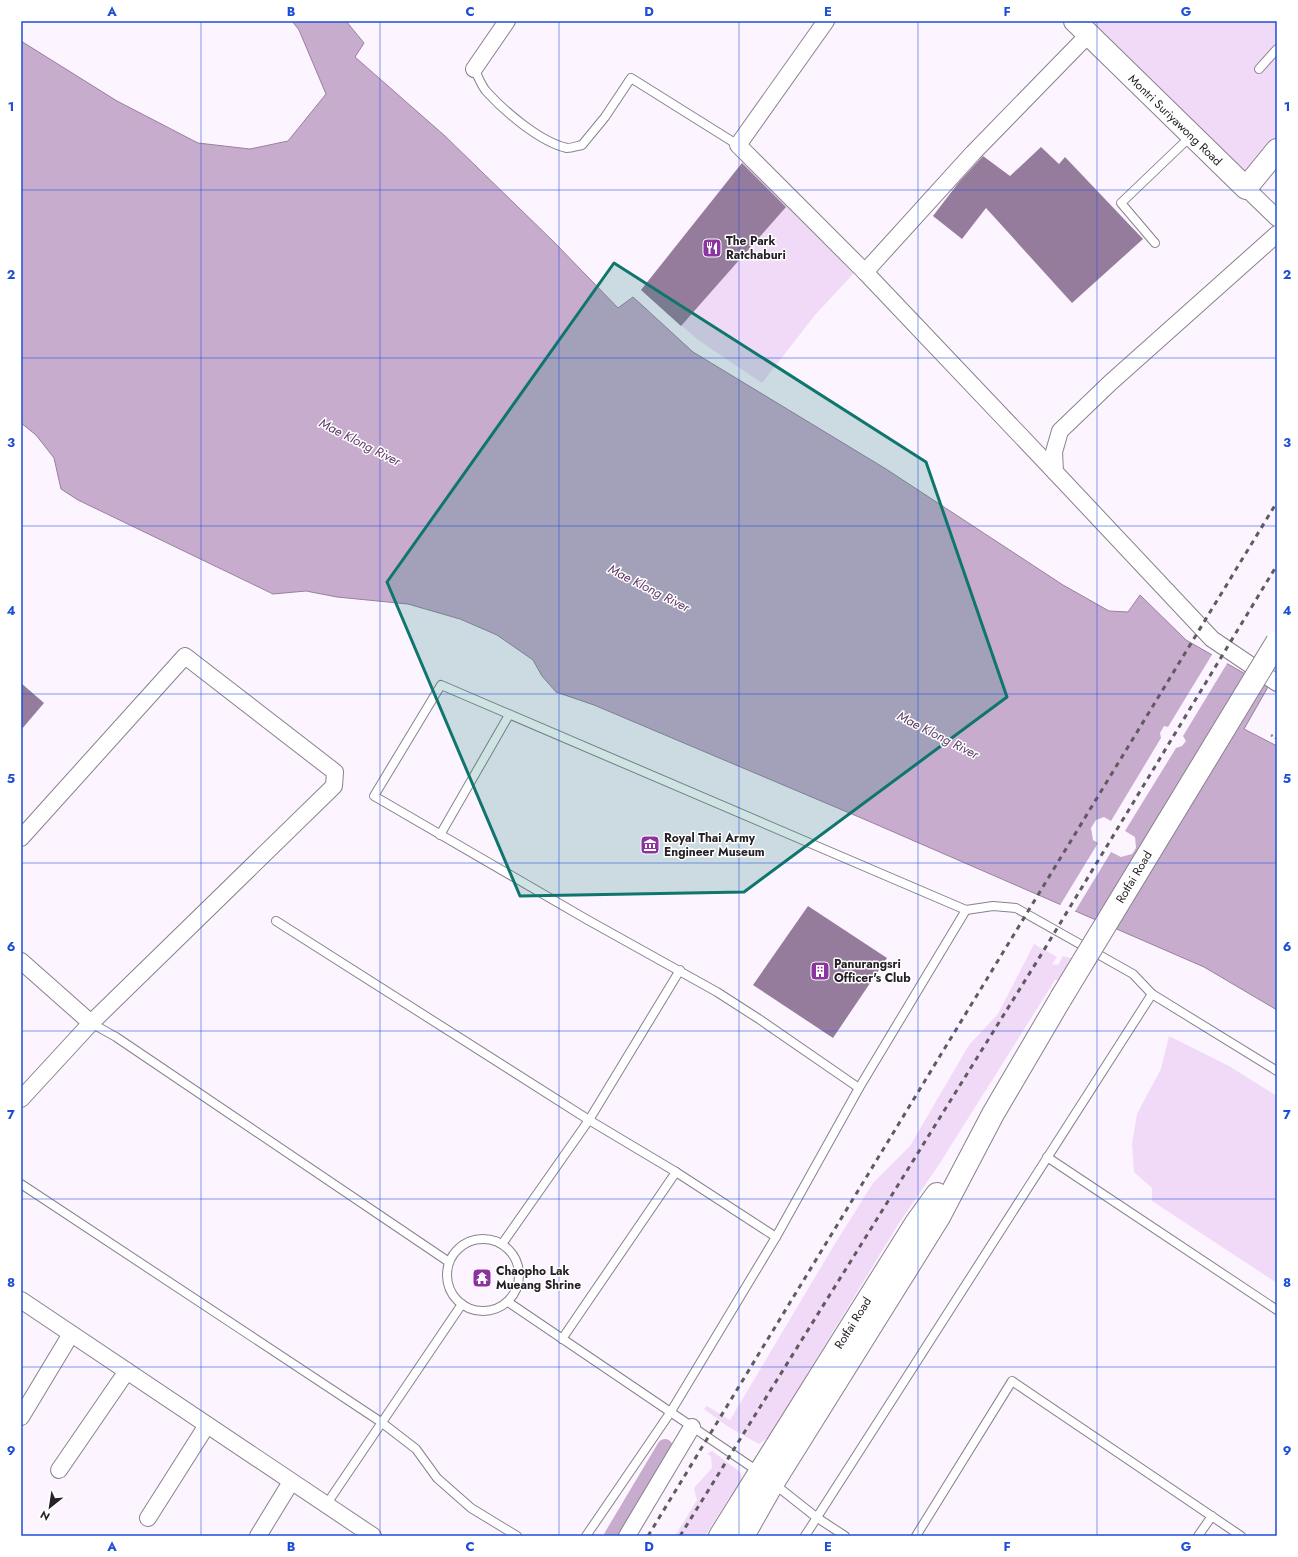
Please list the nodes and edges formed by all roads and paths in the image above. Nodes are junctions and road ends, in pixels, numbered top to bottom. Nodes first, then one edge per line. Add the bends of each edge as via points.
1 (507, 21) edge
2 (826, 21) edge
3 (1081, 28) edge
4 (1277, 49) edge
5 (474, 69) joint
6 (1259, 69) dead end
7 (1191, 136) junction
8 (738, 145) junction
9 (1277, 150) edge
10 (1246, 188) junction
11 (1277, 218) edge
12 (1277, 234) edge
13 (1155, 243) dead end
14 (864, 272) junction
15 (1055, 472) junction
16 (1277, 642) edge
17 (1277, 683) edge
18 (509, 715) junction
19 (1271, 735) dead end
20 (1277, 739) edge
21 (440, 835) junction
22 (21, 838) edge
23 (966, 910) junction
24 (276, 921) dead end
25 (21, 961) edge
26 (680, 970) junction
27 (1152, 994) junction
28 (91, 1023) junction
29 (1277, 1070) edge
30 (859, 1088) junction
31 (21, 1099) edge
32 (588, 1120) junction
33 (1047, 1157) junction
34 (676, 1172) junction
35 (21, 1184) edge
36 (776, 1237) junction
37 (502, 1244) junction
38 (449, 1262) junction
39 (21, 1300) edge
40 (508, 1302) junction
41 (462, 1304) junction
42 (1277, 1310) edge
43 (71, 1334) junction
44 (562, 1339) junction
45 (127, 1371) junction
46 (670, 1413) junction
47 (21, 1417) edge
48 (381, 1422) junction
49 (207, 1425) junction
50 (692, 1427) junction
51 (59, 1470) dead end
52 (766, 1478) junction
53 (291, 1482) junction
54 (326, 1505) junction
55 (1212, 1516) junction
56 (816, 1517) junction
57 (148, 1518) dead end
58 (365, 1534) edge
59 (258, 1536) edge
60 (517, 1536) edge
61 (586, 1536) edge
62 (626, 1536) edge
63 (720, 1536) edge
64 (743, 1536) edge
65 (805, 1536) edge
66 (845, 1536) edge
67 (916, 1536) edge
68 (1198, 1536) edge
69 (1241, 1536) edge

1 - 5 street
2 - 8 street
3 - 7 main road, Montri Suriyawong Road
3 - 14 street via 973,153
4 - 6 lane
5 - 8 lane via 485,89 498,104 552,143 569,148 582,145 631,78
7 - 10 main road, Montri Suriyawong Road
7 - 13 lane via 1121,203
8 - 14 street
9 - 10 main road
10 - 11 street, Montri Suriyawong Road
12 - 15 street via 1060,431 1054,452
14 - 15 street
15 - 17 street via 1212,639
16 - 52 main road, Rotfai Road, bridge via 993,1114 916,1223
18 - 21 lane
18 - 21 lane via 441,685 374,796
18 - 23 lane
19 - 20 path
21 - 26 lane
22 - 28 street via 185,656 335,772 334,786
23 - 27 lane via 993,906 1016,908 1133,974
23 - 30 lane
24 - 32 lane
25 - 28 street
26 - 30 lane via 759,1019
26 - 32 lane
27 - 29 lane
27 - 33 lane
28 - 31 street
28 - 38 lane via 116,1037
30 - 36 lane
32 - 34 lane
32 - 37 lane
33 - 42 lane
33 - 56 lane
34 - 36 lane
34 - 44 lane
35 - 48 lane
36 - 46 lane
37 - 38 lane via 490,1239 477,1238 456,1251
37 - 40 lane via 515,1256 519,1268 519,1281
38 - 41 lane via 448,1282 453,1294
39 - 43 street
40 - 41 lane via 484,1311
40 - 44 lane
41 - 48 lane
43 - 45 street
43 - 47 street
44 - 46 lane
45 - 49 street
45 - 51 street
46 - 50 lane
46 - 61 lane
48 - 54 lane
48 - 60 lane via 416,1449 437,1478 471,1508
49 - 53 street
49 - 57 street
50 - 52 lane
50 - 62 street
52 - 56 lane
52 - 63 main road, Rotfai Road
52 - 64 main road, Rotfai Road
53 - 54 street
53 - 59 street
54 - 58 street
55 - 67 lane via 1012,1381
55 - 68 lane
55 - 69 lane
56 - 65 lane
56 - 66 lane

